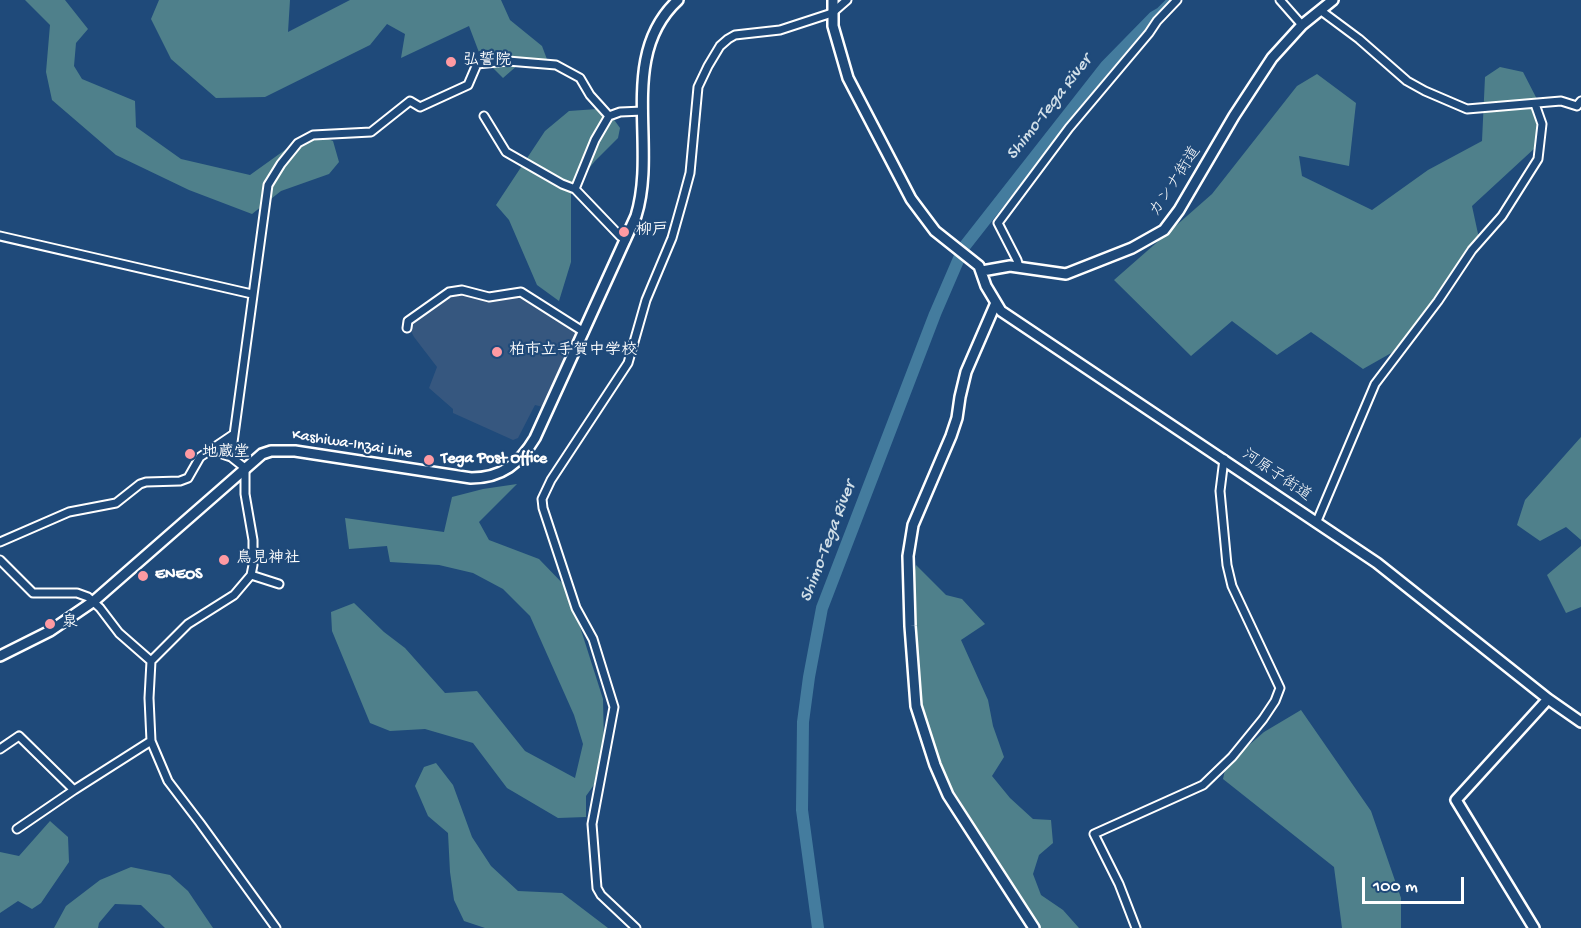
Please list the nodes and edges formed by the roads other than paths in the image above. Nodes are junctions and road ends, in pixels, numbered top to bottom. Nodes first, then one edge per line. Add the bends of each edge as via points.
1 (678, 0) edge
2 (832, 0) edge
3 (847, 0) edge
4 (1177, 0) edge
5 (1280, 0) edge
6 (1333, 0) edge
7 (1320, 10) junction
8 (832, 13) junction
9 (1302, 25) junction
10 (1581, 101) edge
11 (1535, 104) junction
12 (642, 111) junction
13 (484, 116) dead end
14 (609, 116) junction
15 (575, 189) junction
16 (0, 236) edge
17 (626, 240) junction
18 (1019, 267) junction
19 (982, 271) junction
20 (252, 294) junction
21 (995, 305) junction
22 (407, 328) dead end
23 (584, 332) junction
24 (234, 434) junction
25 (211, 450) junction
26 (231, 458) junction
27 (1224, 459) junction
28 (244, 468) junction
29 (1317, 521) junction
30 (0, 542) edge
31 (0, 560) edge
32 (250, 575) junction
33 (279, 584) dead end
34 (94, 601) junction
35 (0, 656) edge
36 (151, 661) junction
37 (1548, 699) junction
38 (1581, 722) edge
39 (151, 741) junction
40 (0, 749) edge
41 (74, 790) junction
42 (17, 829) dead end
43 (276, 928) edge
44 (636, 928) edge
45 (1034, 928) edge
46 (1137, 928) edge
47 (1534, 928) edge

1 - 12 street, Kashiwa-Inzai Line via 665,14 647,51
2 - 8 street, 河原子街道
3 - 8 street
4 - 18 street via 1069,128 998,223
5 - 9 street
6 - 7 street, カンナ街道
7 - 9 street, カンナ街道
7 - 11 street via 1407,81 1425,91 1467,109
8 - 19 street, 河原子街道 via 848,78 912,199 935,231
8 - 44 street via 780,30 735,35 720,46 708,66 698,87 690,173 683,199 628,363 542,499 576,608 593,639 614,707 592,824 597,888
9 - 18 street, カンナ街道 via 1254,84 1164,230 1132,248 1066,274
10 - 11 street via 1577,106 1561,101
11 - 29 street via 1542,124 1538,159 1502,216 1472,250 1375,384
12 - 14 street
12 - 17 street, Kashiwa-Inzai Line via 641,201
13 - 15 street via 506,152
14 - 15 street
14 - 20 street via 576,74 556,65 508,61 477,64 468,85 420,107 410,101 371,132 308,137 298,143 268,185
15 - 17 street
16 - 20 street
17 - 23 street, Kashiwa-Inzai Line
18 - 19 street, カンナ街道
19 - 21 street, 河原子街道
20 - 24 street
21 - 27 street, 河原子街道
21 - 45 street via 966,372 951,436 913,525 908,556 913,672 916,706 948,795
22 - 23 street via 408,321 455,290 489,297 521,292
23 - 28 street, Kashiwa-Inzai Line via 535,438 520,460 503,472 481,478 460,477 282,450 262,454
24 - 25 street
24 - 26 street
25 - 26 street
25 - 30 street via 200,457 188,478 140,483 116,503 69,512
26 - 28 street
27 - 29 street, 河原子街道
27 - 46 street via 1220,491 1232,586 1280,688 1263,718 1203,785 1094,834
28 - 32 street via 253,540
28 - 34 street, Kashiwa-Inzai Line
29 - 37 street, 河原子街道 via 1377,563
31 - 34 street via 33,593 77,593
32 - 33 street
32 - 36 street via 234,595 188,624
34 - 35 street, Kashiwa-Inzai Line via 50,631
34 - 36 street via 119,633
36 - 39 street
37 - 38 street, 河原子街道
37 - 47 street via 1456,800
39 - 41 street
39 - 43 street via 168,781
40 - 41 street via 20,736
41 - 42 street

